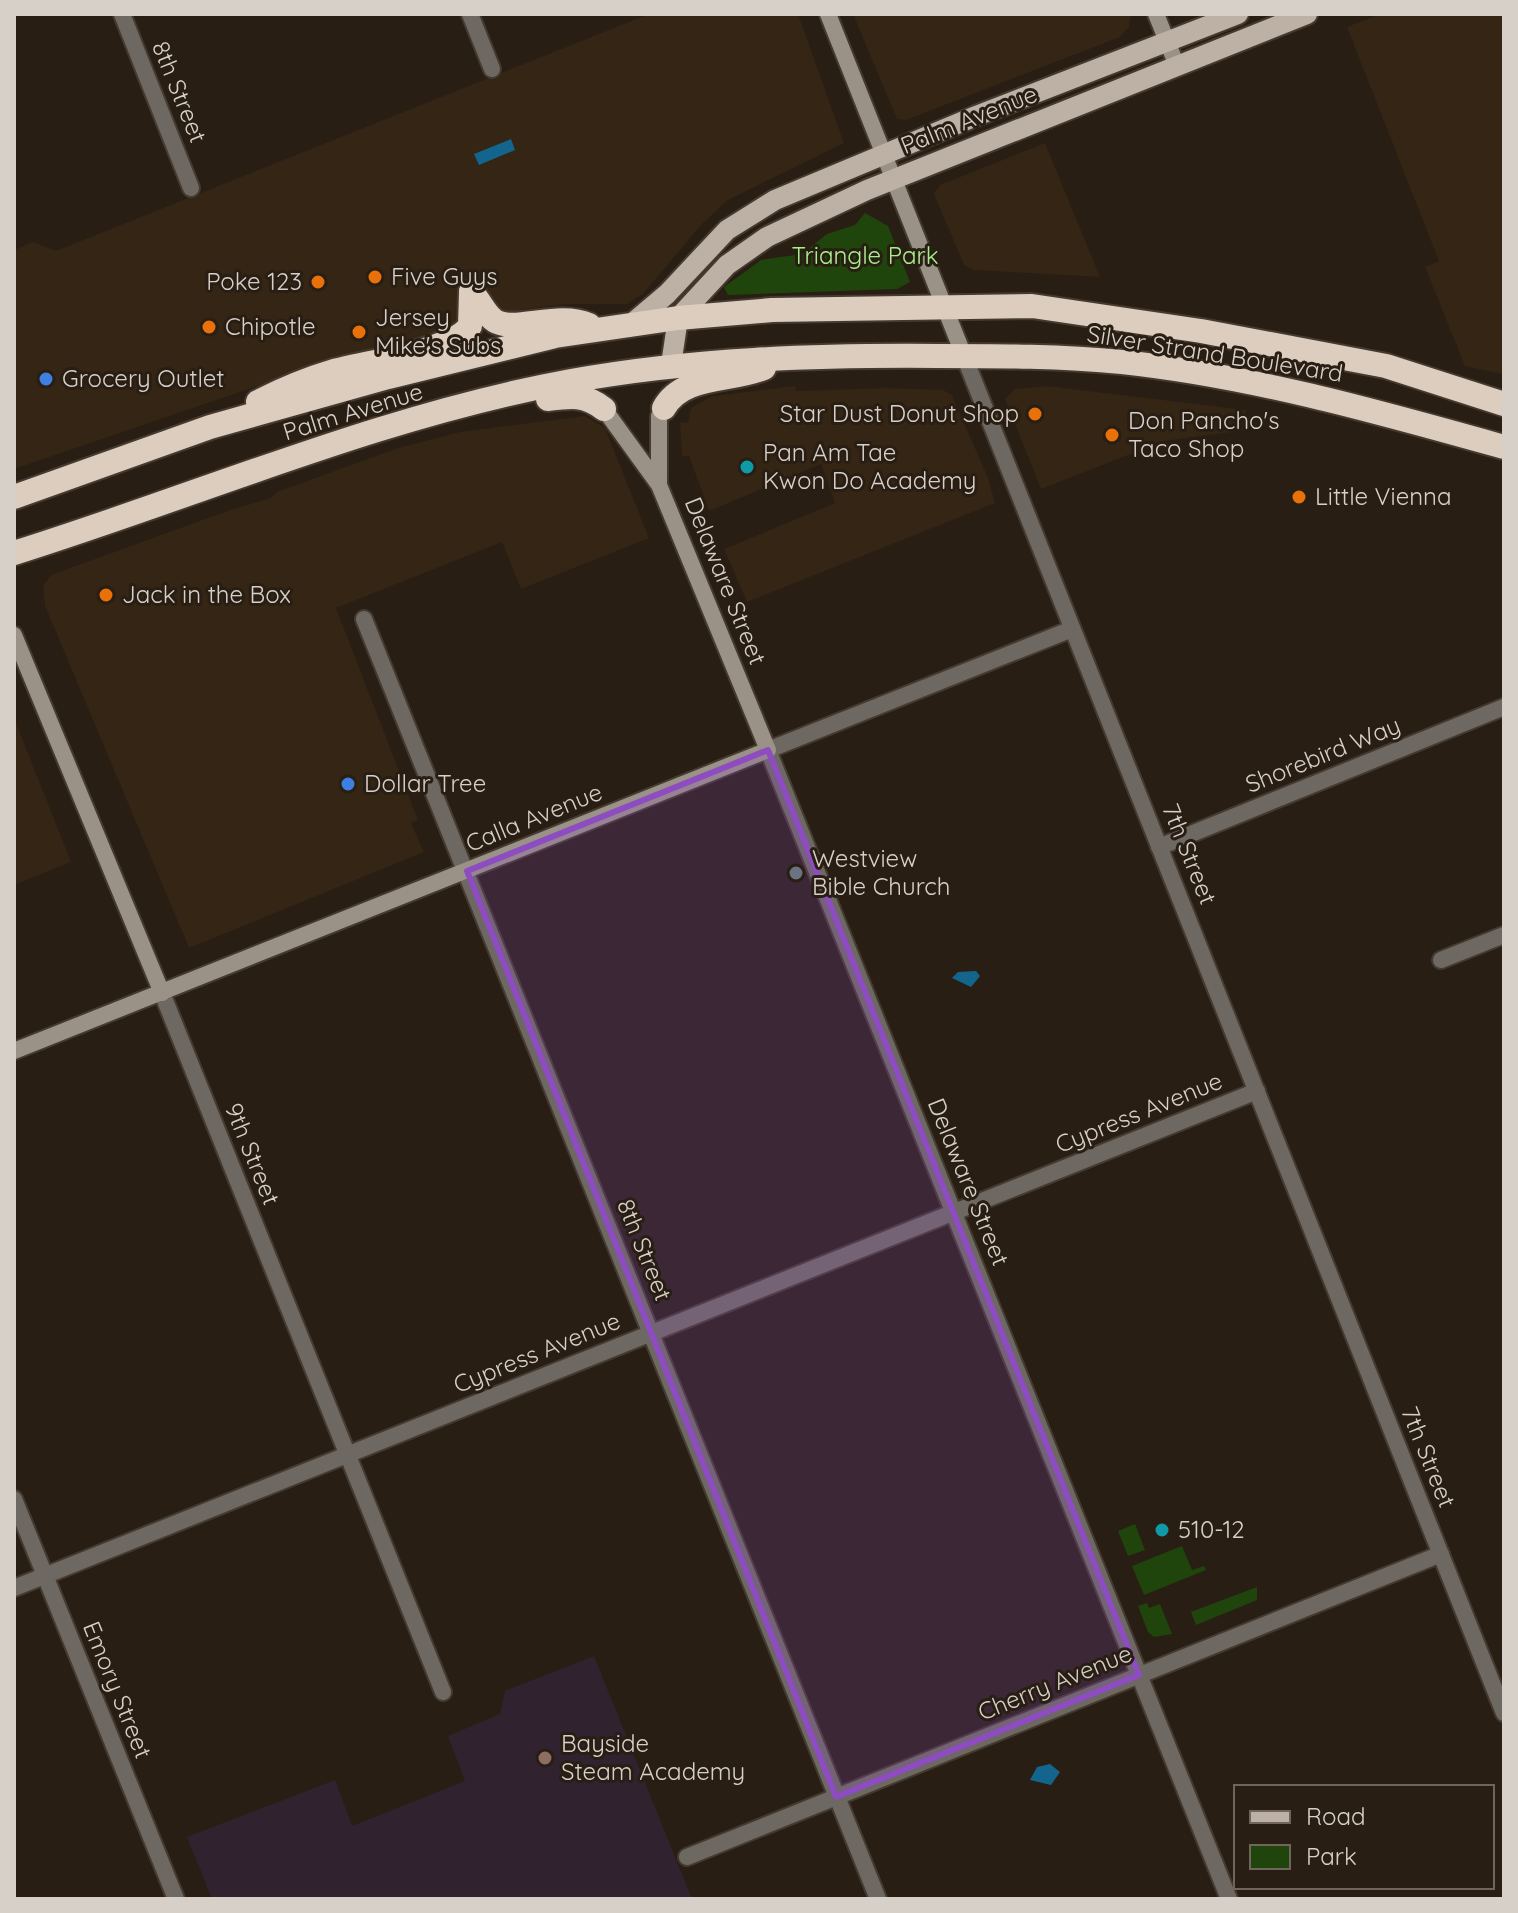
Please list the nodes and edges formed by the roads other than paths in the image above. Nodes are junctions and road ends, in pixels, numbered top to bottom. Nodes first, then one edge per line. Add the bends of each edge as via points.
1 (122, 14) edge
2 (470, 14) edge
3 (828, 14) edge
4 (1156, 14) edge
5 (1238, 14) edge
6 (1307, 14) edge
7 (1167, 42) junction
8 (1177, 66) junction
9 (492, 69) dead end
10 (1036, 92) junction
11 (1046, 119) junction
12 (884, 153) junction
13 (895, 179) junction
14 (191, 188) dead end
15 (947, 307) junction
16 (678, 318) junction
17 (628, 327) junction
18 (598, 329) junction
19 (964, 356) junction
20 (784, 358) junction
21 (671, 365) junction
22 (490, 400) junction
23 (1504, 404) edge
24 (664, 408) joint
25 (604, 409) joint
26 (210, 427) junction
27 (1504, 447) edge
28 (659, 485) junction
29 (14, 497) edge
30 (14, 553) edge
31 (364, 619) dead end
32 (1072, 629) junction
33 (14, 635) edge
34 (1504, 707) edge
35 (768, 750) junction
36 (1159, 847) junction
37 (467, 871) junction
38 (1504, 935) edge
39 (1441, 960) dead end
40 (162, 993) junction
41 (14, 1051) edge
42 (1257, 1091) junction
43 (954, 1213) junction
44 (651, 1333) junction
45 (347, 1455) junction
46 (14, 1499) edge
47 (1441, 1554) junction
48 (45, 1576) junction
49 (14, 1588) edge
50 (1139, 1675) junction
51 (443, 1692) dead end
52 (1504, 1713) edge
53 (836, 1797) junction
54 (687, 1857) dead end
55 (176, 1899) edge
56 (878, 1899) edge
57 (1229, 1899) edge

1 - 14 street, 8th Street
2 - 9 street
3 - 12 street, 7th Street
4 - 7 street
5 - 7 main road, Palm Avenue
6 - 8 main road, Palm Avenue
7 - 8 street
7 - 10 main road, Palm Avenue
8 - 11 main road, Palm Avenue
10 - 11 main road
10 - 12 main road, Palm Avenue
11 - 13 main road, Palm Avenue
12 - 13 street, 7th Street
12 - 17 main road, Palm Avenue via 748,215
13 - 15 street, 7th Street
13 - 16 main road, Palm Avenue via 767,237 727,265
15 - 16 highway, Silver Strand Boulevard via 772,310
15 - 19 street, 7th Street
15 - 23 highway, Silver Strand Boulevard via 1032,306 1277,344 1386,366
16 - 17 highway, Palm Avenue
16 - 21 main road
17 - 18 highway, Palm Avenue
18 - 26 highway, Palm Avenue via 388,377
18 - 26 highway via 578,320 498,323 471,292 470,326 454,340 292,385
19 - 20 highway, Silver Strand Boulevard
19 - 27 highway, Silver Strand Boulevard via 1123,362 1197,374 1373,410
19 - 32 street, 7th Street
20 - 21 highway, Silver Strand Boulevard
20 - 24 highway via 759,371 691,385 671,395
21 - 22 highway, Palm Avenue
22 - 25 highway via 577,396
22 - 30 highway, Palm Avenue via 354,437
24 - 28 street, Delaware Street via 659,416
25 - 28 street, Delaware Street
26 - 29 highway, Palm Avenue
28 - 35 street, Delaware Street
31 - 37 street, 8th Street
32 - 35 street, Calla Avenue
32 - 36 street, 7th Street
33 - 40 street, 9th Street
34 - 36 street, Shorebird Way
35 - 37 street, Calla Avenue
35 - 43 street, Delaware Street
36 - 42 street, 7th Street
37 - 40 street, Calla Avenue
37 - 44 street, 8th Street
38 - 39 street
40 - 41 street, Calla Avenue
40 - 45 street, 9th Street
42 - 43 street, Cypress Avenue
42 - 47 street, 7th Street
43 - 44 street, Cypress Avenue
43 - 50 street, Delaware Street
44 - 45 street, Cypress Avenue
44 - 53 street, 8th Street
45 - 48 street, Cypress Avenue
45 - 51 street, 9th Street
46 - 48 street, Emory Street
47 - 50 street, Cherry Avenue
47 - 52 street, 7th Street
48 - 49 street, Cypress Avenue
48 - 55 street, Emory Street
50 - 53 street, Cherry Avenue
50 - 57 street, Delaware Street
53 - 54 street, Cherry Avenue
53 - 56 street, 8th Street

